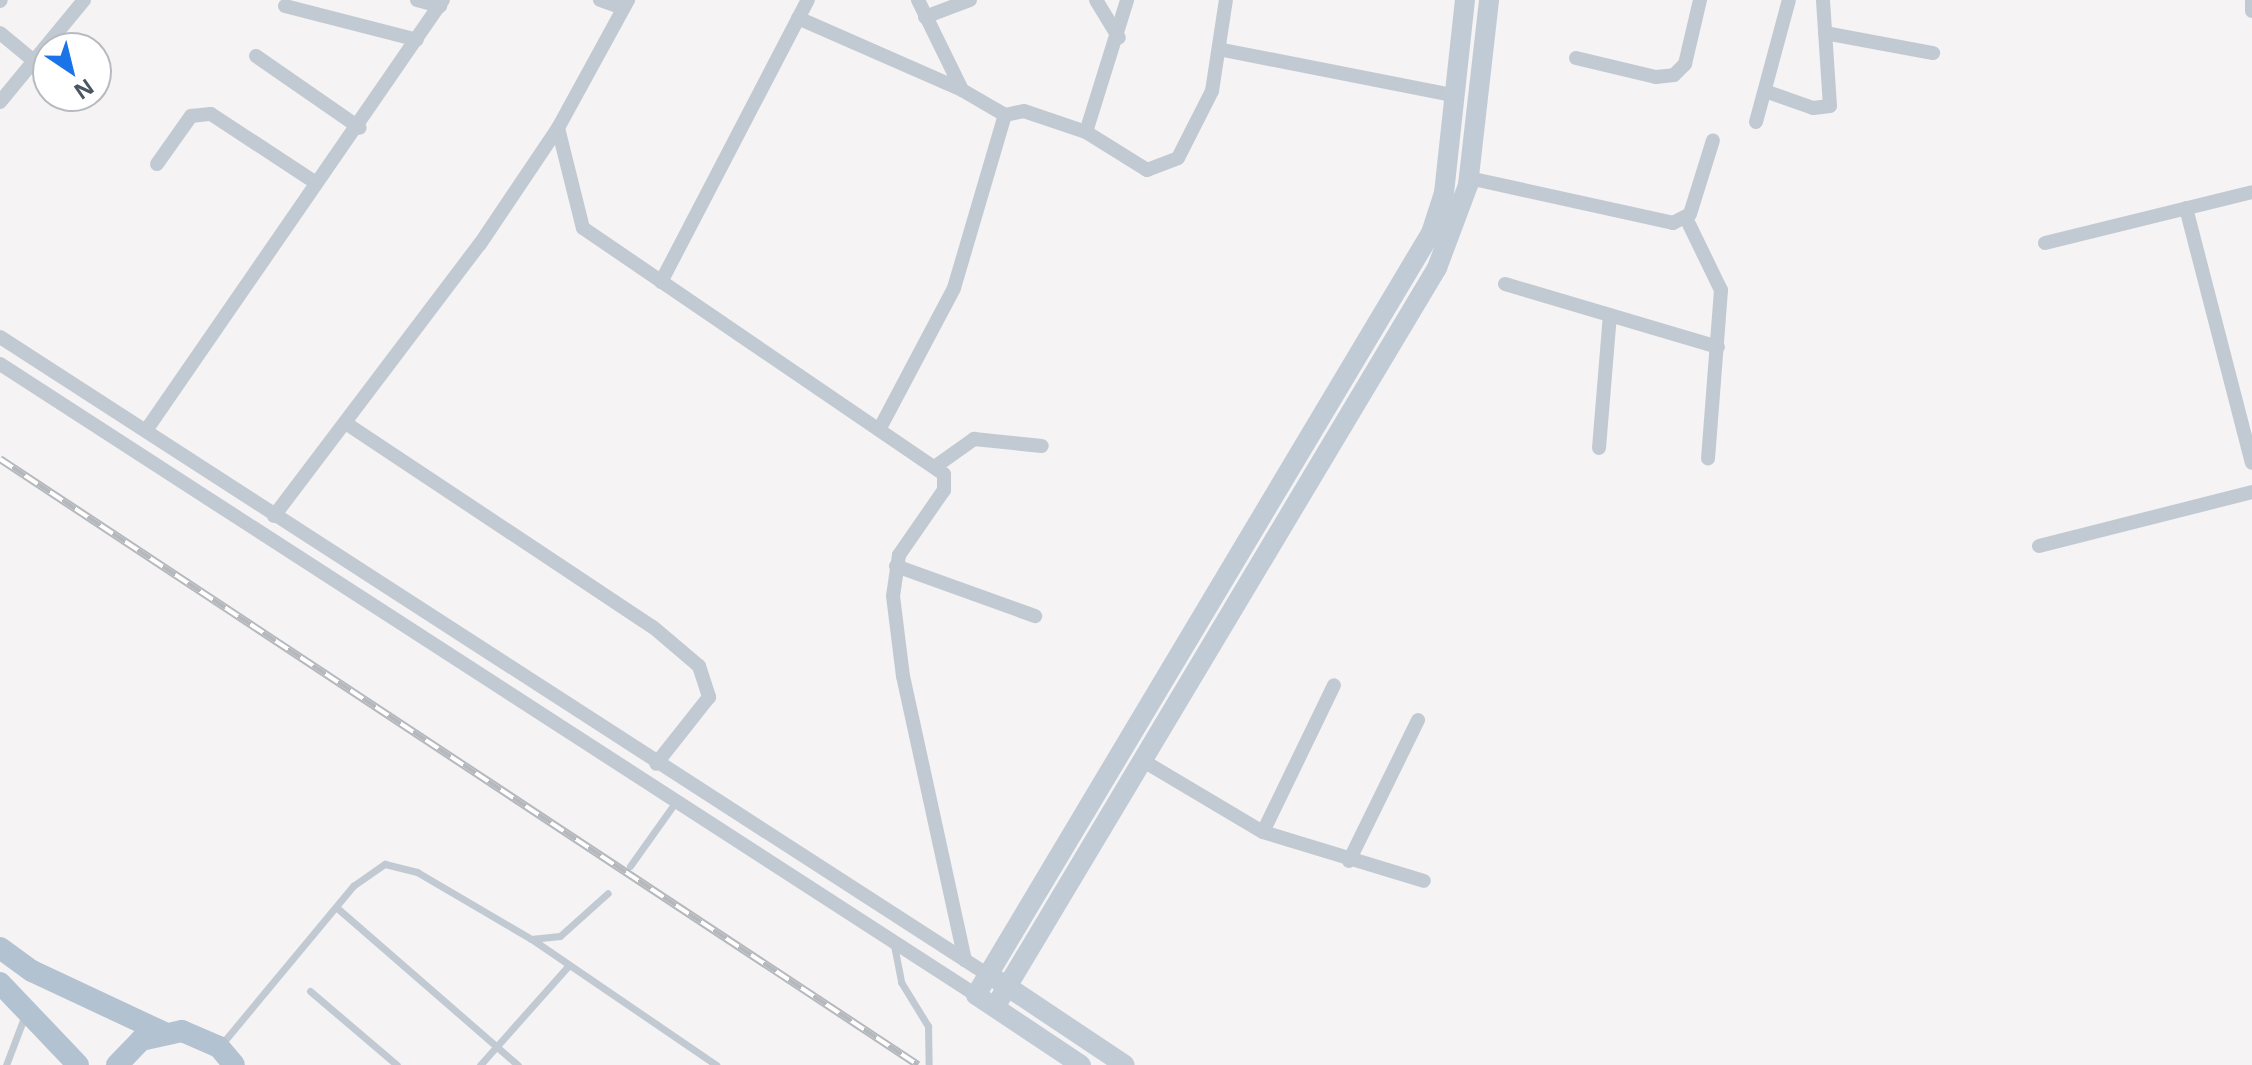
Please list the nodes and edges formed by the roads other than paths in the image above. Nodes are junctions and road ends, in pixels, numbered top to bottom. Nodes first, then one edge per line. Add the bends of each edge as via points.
1 (84, 0) edge
2 (417, 0) edge
3 (600, 0) edge
4 (808, 0) edge
5 (918, 0) edge
6 (970, 0) edge
7 (1096, 0) edge
8 (1127, 0) edge
9 (1226, 0) edge
10 (1465, 0) edge
11 (1489, 0) edge
12 (1700, 0) edge
13 (1789, 0) edge
14 (1823, 0) edge
15 (2252, 0) edge
16 (442, 3) edge
17 (626, 4) edge
18 (285, 6) dead end
19 (2252, 11) edge
20 (925, 17) junction
21 (798, 18) junction
22 (59, 32) edge
23 (0, 33) edge
24 (1825, 33) junction
25 (1119, 38) junction
26 (417, 40) junction
27 (1223, 50) junction
28 (1933, 53) dead end
29 (256, 56) dead end
30 (1576, 58) dead end
31 (32, 60) edge
32 (32, 65) edge
33 (962, 90) junction
34 (1765, 91) junction
35 (1457, 96) junction
36 (0, 102) edge
37 (1005, 115) junction
38 (1756, 122) dead end
39 (360, 128) junction
40 (558, 128) junction
41 (1086, 132) junction
42 (1713, 140) dead end
43 (157, 164) dead end
44 (1469, 178) junction
45 (316, 183) junction
46 (2252, 192) edge
47 (2186, 208) junction
48 (1686, 218) junction
49 (2045, 243) dead end
50 (661, 282) junction
51 (1505, 284) dead end
52 (1610, 315) junction
53 (0, 337) edge
54 (1718, 347) junction
55 (0, 364) edge
56 (347, 424) junction
57 (880, 428) junction
58 (147, 429) junction
59 (1042, 446) dead end
60 (1599, 448) dead end
61 (1708, 459) dead end
62 (2252, 463) edge
63 (936, 466) junction
64 (2252, 492) edge
65 (274, 516) junction
66 (2039, 546) dead end
67 (896, 566) junction
68 (1035, 616) dead end
69 (1334, 685) dead end
70 (1418, 720) dead end
71 (1145, 762) junction
72 (656, 764) junction
73 (675, 803) junction
74 (1263, 832) junction
75 (1349, 861) junction
76 (630, 866) dead end
77 (1424, 881) dead end
78 (608, 893) dead end
79 (336, 907) junction
80 (531, 939) junction
81 (894, 942) junction
82 (0, 948) edge
83 (965, 960) junction
84 (569, 965) junction
85 (988, 975) junction
86 (0, 983) edge
87 (1007, 987) junction
88 (310, 991) dead end
89 (976, 995) junction
90 (995, 1007) junction
91 (28, 1008) junction
92 (162, 1032) junction
93 (497, 1046) junction
94 (219, 1047) junction
95 (6, 1065) edge
96 (78, 1065) edge
97 (117, 1065) edge
98 (234, 1065) edge
99 (397, 1065) edge
100 (480, 1065) edge
101 (518, 1065) edge
102 (716, 1065) edge
103 (929, 1065) edge
104 (1081, 1065) edge
105 (1125, 1065) edge

1 - 22 street
2 - 16 street
3 - 17 street
4 - 21 street
5 - 20 street
6 - 20 street
7 - 25 street
8 - 25 street
9 - 27 street
10 - 35 main road
11 - 44 main road
12 - 30 street via 1685,64 1674,75
13 - 34 street
14 - 24 street
15 - 19 street
16 - 26 street
17 - 40 street
18 - 26 street
20 - 33 street
21 - 33 street
21 - 50 street
23 - 31 street
24 - 28 street
24 - 34 street via 1830,106 1813,108
25 - 41 street
26 - 39 street
27 - 35 street
27 - 41 street via 1190,142 1169,164 1147,170
29 - 39 street
32 - 36 street
33 - 37 street
34 - 38 street
35 - 85 main road via 1431,233
37 - 41 street via 1024,111
37 - 57 street via 954,288
39 - 45 street
40 - 50 street via 583,228
40 - 56 street
42 - 48 street
43 - 45 street via 191,116 211,114
44 - 48 street via 1664,223
44 - 71 main road via 1437,268
45 - 58 street
46 - 47 street
47 - 49 street
47 - 62 street
48 - 54 street via 1720,279
50 - 57 street
51 - 52 street
52 - 54 street
52 - 60 street
53 - 58 street
54 - 61 street
55 - 73 street
56 - 65 street
56 - 72 street via 653,627 699,666 709,697
57 - 63 street
58 - 65 street
59 - 63 street via 974,439
63 - 67 street via 944,490
64 - 66 street
65 - 72 street
67 - 68 street
67 - 83 street via 898,649
69 - 74 street
70 - 75 street
71 - 74 street
71 - 87 main road
72 - 83 street
73 - 76 lane
73 - 81 street
74 - 75 street
75 - 77 street
78 - 80 lane via 569,931
79 - 80 lane via 373,870 400,865
79 - 93 lane
79 - 94 lane
80 - 84 lane
81 - 89 street
81 - 103 lane via 901,982 930,1034
82 - 92 main road via 32,971
83 - 85 street
84 - 93 lane
84 - 102 lane
85 - 87 main road
85 - 89 main road
86 - 91 main road
87 - 90 main road
87 - 105 main road
88 - 99 lane
89 - 90 main road
90 - 104 main road
91 - 95 lane
91 - 96 main road
92 - 94 main road via 182,1031
92 - 97 main road via 141,1040
93 - 100 lane
93 - 101 lane
94 - 98 main road

